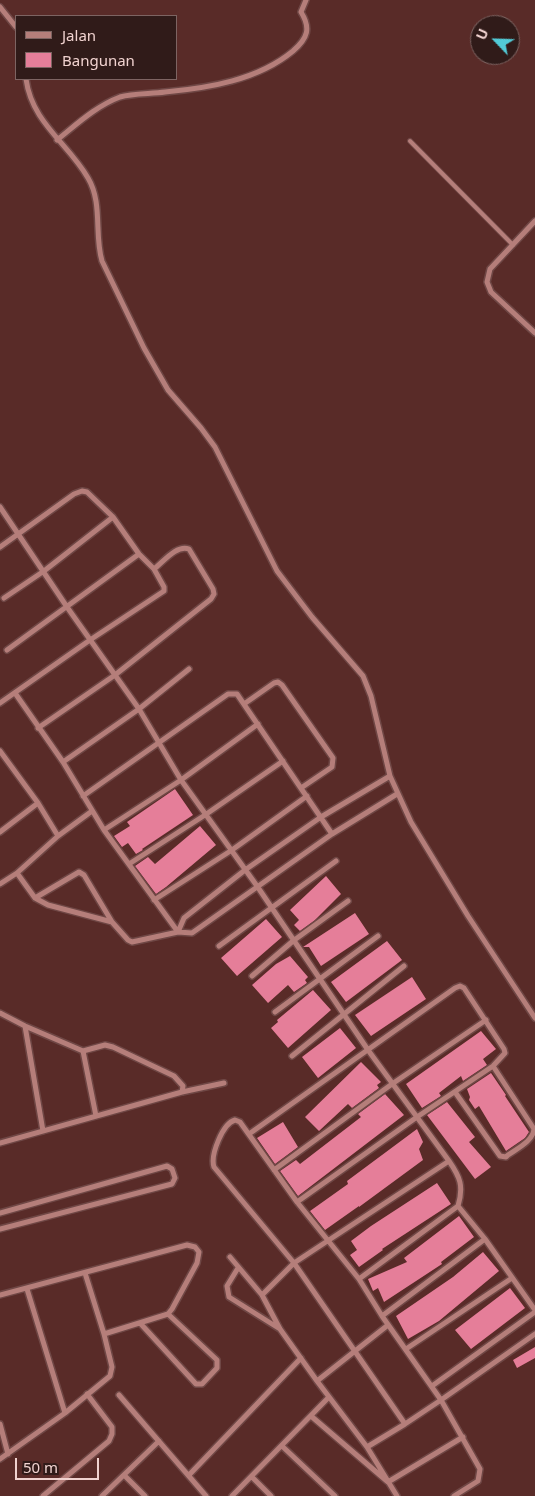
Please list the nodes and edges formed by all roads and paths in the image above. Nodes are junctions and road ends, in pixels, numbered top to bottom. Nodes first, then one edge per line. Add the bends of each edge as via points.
1 (306, 0) edge
2 (0, 7) edge
3 (15, 26) edge
4 (26, 80) edge
5 (57, 140) junction
6 (410, 141) dead end
7 (535, 221) edge
8 (513, 245) junction
9 (535, 333) edge
10 (0, 507) edge
11 (113, 517) junction
12 (18, 534) junction
13 (0, 547) edge
14 (139, 554) junction
15 (154, 569) junction
16 (44, 571) junction
17 (4, 598) dead end
18 (68, 607) junction
19 (90, 640) junction
20 (7, 650) dead end
21 (189, 669) dead end
22 (115, 675) junction
23 (15, 693) junction
24 (0, 703) edge
25 (244, 704) junction
26 (139, 709) junction
27 (258, 724) junction
28 (38, 728) junction
29 (158, 743) junction
30 (0, 751) edge
31 (283, 761) junction
32 (63, 762) junction
33 (390, 776) junction
34 (181, 780) junction
35 (301, 788) junction
36 (397, 794) junction
37 (83, 796) junction
38 (307, 796) junction
39 (38, 803) junction
40 (92, 811) junction
41 (205, 816) junction
42 (321, 817) junction
43 (1, 829) edge
44 (104, 830) junction
45 (332, 834) junction
46 (58, 836) junction
47 (232, 850) junction
48 (336, 862) dead end
49 (129, 864) junction
50 (245, 870) junction
51 (17, 873) junction
52 (0, 884) edge
53 (257, 886) junction
54 (35, 898) junction
55 (154, 900) junction
56 (348, 901) dead end
57 (272, 907) junction
58 (112, 922) junction
59 (178, 932) junction
60 (378, 936) dead end
61 (294, 941) junction
62 (219, 946) dead end
63 (404, 966) dead end
64 (252, 976) dead end
65 (318, 979) junction
66 (275, 1012) dead end
67 (0, 1013) edge
68 (342, 1014) junction
69 (535, 1018) edge
70 (486, 1020) junction
71 (25, 1026) junction
72 (368, 1050) junction
73 (83, 1051) junction
74 (292, 1056) dead end
75 (493, 1066) junction
76 (224, 1083) dead end
77 (392, 1084) junction
78 (182, 1092) junction
79 (455, 1092) junction
80 (96, 1116) junction
81 (416, 1117) junction
82 (43, 1131) junction
83 (249, 1134) junction
84 (0, 1143) edge
85 (448, 1161) junction
86 (274, 1170) junction
87 (297, 1202) junction
88 (458, 1206) junction
89 (0, 1213) edge
90 (0, 1229) edge
91 (485, 1239) junction
92 (327, 1241) junction
93 (230, 1257) dead end
94 (294, 1263) junction
95 (238, 1268) junction
96 (85, 1273) junction
97 (512, 1278) junction
98 (359, 1279) junction
99 (27, 1289) junction
100 (0, 1295) edge
101 (262, 1295) junction
102 (535, 1311) edge
103 (168, 1314) junction
104 (382, 1316) junction
105 (140, 1323) junction
106 (388, 1325) junction
107 (280, 1330) junction
108 (104, 1334) junction
109 (535, 1334) edge
110 (406, 1350) junction
111 (355, 1351) junction
112 (301, 1358) junction
113 (317, 1381) junction
114 (432, 1386) junction
115 (87, 1394) junction
116 (119, 1395) dead end
117 (329, 1397) junction
118 (441, 1400) junction
119 (65, 1413) junction
120 (310, 1416) junction
121 (0, 1424) edge
122 (405, 1424) junction
123 (463, 1437) junction
124 (159, 1441) junction
125 (282, 1446) junction
126 (367, 1446) junction
127 (8, 1454) junction
128 (0, 1459) edge
129 (124, 1475) junction
130 (189, 1475) junction
131 (252, 1477) junction
132 (388, 1482) junction
133 (43, 1496) edge
134 (102, 1496) edge
135 (145, 1496) edge
136 (206, 1496) edge
137 (232, 1496) edge
138 (271, 1496) edge
139 (335, 1496) edge
140 (398, 1496) edge
141 (454, 1496) edge

1 - 5 street via 301,12 307,21 308,31 297,48 285,58 251,75 222,84 122,96 92,112
2 - 3 street
4 - 5 street via 32,104
5 - 33 street via 88,178 94,191 102,261 163,383 215,447 277,571 368,685
6 - 8 lane
7 - 8 street
8 - 9 street via 490,269 487,282 491,292
10 - 12 street
11 - 12 street via 88,492 82,491
11 - 14 street
11 - 16 street
12 - 13 street
12 - 16 street
14 - 15 street
14 - 18 street
15 - 19 street via 164,591
15 - 22 street via 177,550 190,550 214,594
16 - 17 street
16 - 18 street
18 - 19 street
18 - 20 street
19 - 22 street
19 - 23 street
21 - 26 street
22 - 26 street
22 - 28 street
23 - 24 street
23 - 28 street
25 - 27 street
25 - 29 street via 237,694 228,694
25 - 35 street via 278,682 333,758 332,767
26 - 29 street
26 - 32 street
27 - 31 street
27 - 34 street
28 - 32 street
29 - 34 street
29 - 37 street
30 - 39 street
31 - 35 street
31 - 41 street
32 - 37 street
33 - 36 street
33 - 42 street
34 - 41 street
34 - 44 street
35 - 38 street
36 - 45 street
36 - 69 street via 421,841
37 - 40 street
38 - 42 street
38 - 47 street
39 - 43 street
39 - 46 street
40 - 44 street
40 - 46 street
41 - 47 street
41 - 49 street
42 - 45 street
42 - 50 street
44 - 49 street
45 - 53 street
46 - 51 street
47 - 50 street
47 - 55 street
48 - 57 street
49 - 55 street
50 - 53 street
50 - 59 street via 184,918
51 - 52 street
51 - 54 street
53 - 57 street
53 - 59 street via 192,933
54 - 58 street via 48,905
54 - 58 street via 79,872 84,875
55 - 59 street
56 - 61 street
57 - 61 street
57 - 62 street
58 - 59 street via 132,942
60 - 65 street
61 - 64 street
61 - 65 street
63 - 68 street
65 - 66 street
65 - 68 street
67 - 71 street
68 - 72 street
68 - 74 street
70 - 72 street via 460,986
70 - 75 street via 505,1053
70 - 77 street
71 - 73 street
71 - 82 street
72 - 77 street
72 - 83 street
73 - 78 street via 105,1045 113,1047 174,1076 183,1086
73 - 80 street
75 - 79 street
75 - 79 street via 534,1129 529,1140 506,1157 500,1156
76 - 78 street
77 - 81 street
77 - 86 street
78 - 80 street
79 - 81 street
80 - 82 street
81 - 85 street
81 - 87 street
82 - 84 street
83 - 86 street
83 - 94 street via 238,1120 228,1122 212,1162
85 - 88 street via 459,1175 461,1197
85 - 92 street
86 - 87 street
87 - 92 street
88 - 91 street
88 - 98 street
89 - 90 street via 167,1166 172,1168 175,1178 172,1184
91 - 97 street
91 - 104 street
92 - 94 street
92 - 98 street
93 - 95 street
94 - 101 street
94 - 111 street
95 - 101 street
95 - 107 street via 227,1286 229,1297
96 - 99 street
96 - 103 street via 191,1245 196,1247 199,1252 197,1263
96 - 108 street
97 - 102 street
97 - 110 street
98 - 104 street
99 - 100 street
99 - 119 street
101 - 107 street
102 - 114 street
103 - 105 street
103 - 105 street via 217,1360 217,1368 202,1384 196,1384
104 - 106 street
105 - 108 street
106 - 110 street
106 - 111 street
107 - 112 street
108 - 115 street via 112,1367 110,1376
109 - 118 street
110 - 114 street
111 - 113 street
111 - 122 street
112 - 113 street
112 - 130 street
113 - 117 street
114 - 118 street
115 - 119 street
115 - 133 street via 112,1427 109,1442
116 - 124 street
117 - 120 street
117 - 126 street
118 - 122 street
118 - 123 street
119 - 127 street
120 - 125 street
120 - 132 street
121 - 127 street
122 - 126 street
123 - 132 street
123 - 141 street via 481,1472 478,1480
124 - 129 street
124 - 130 street
125 - 131 street
125 - 139 street
126 - 132 street
127 - 128 street
129 - 134 street
129 - 135 street
130 - 136 street
131 - 137 street
131 - 138 street
132 - 140 street

